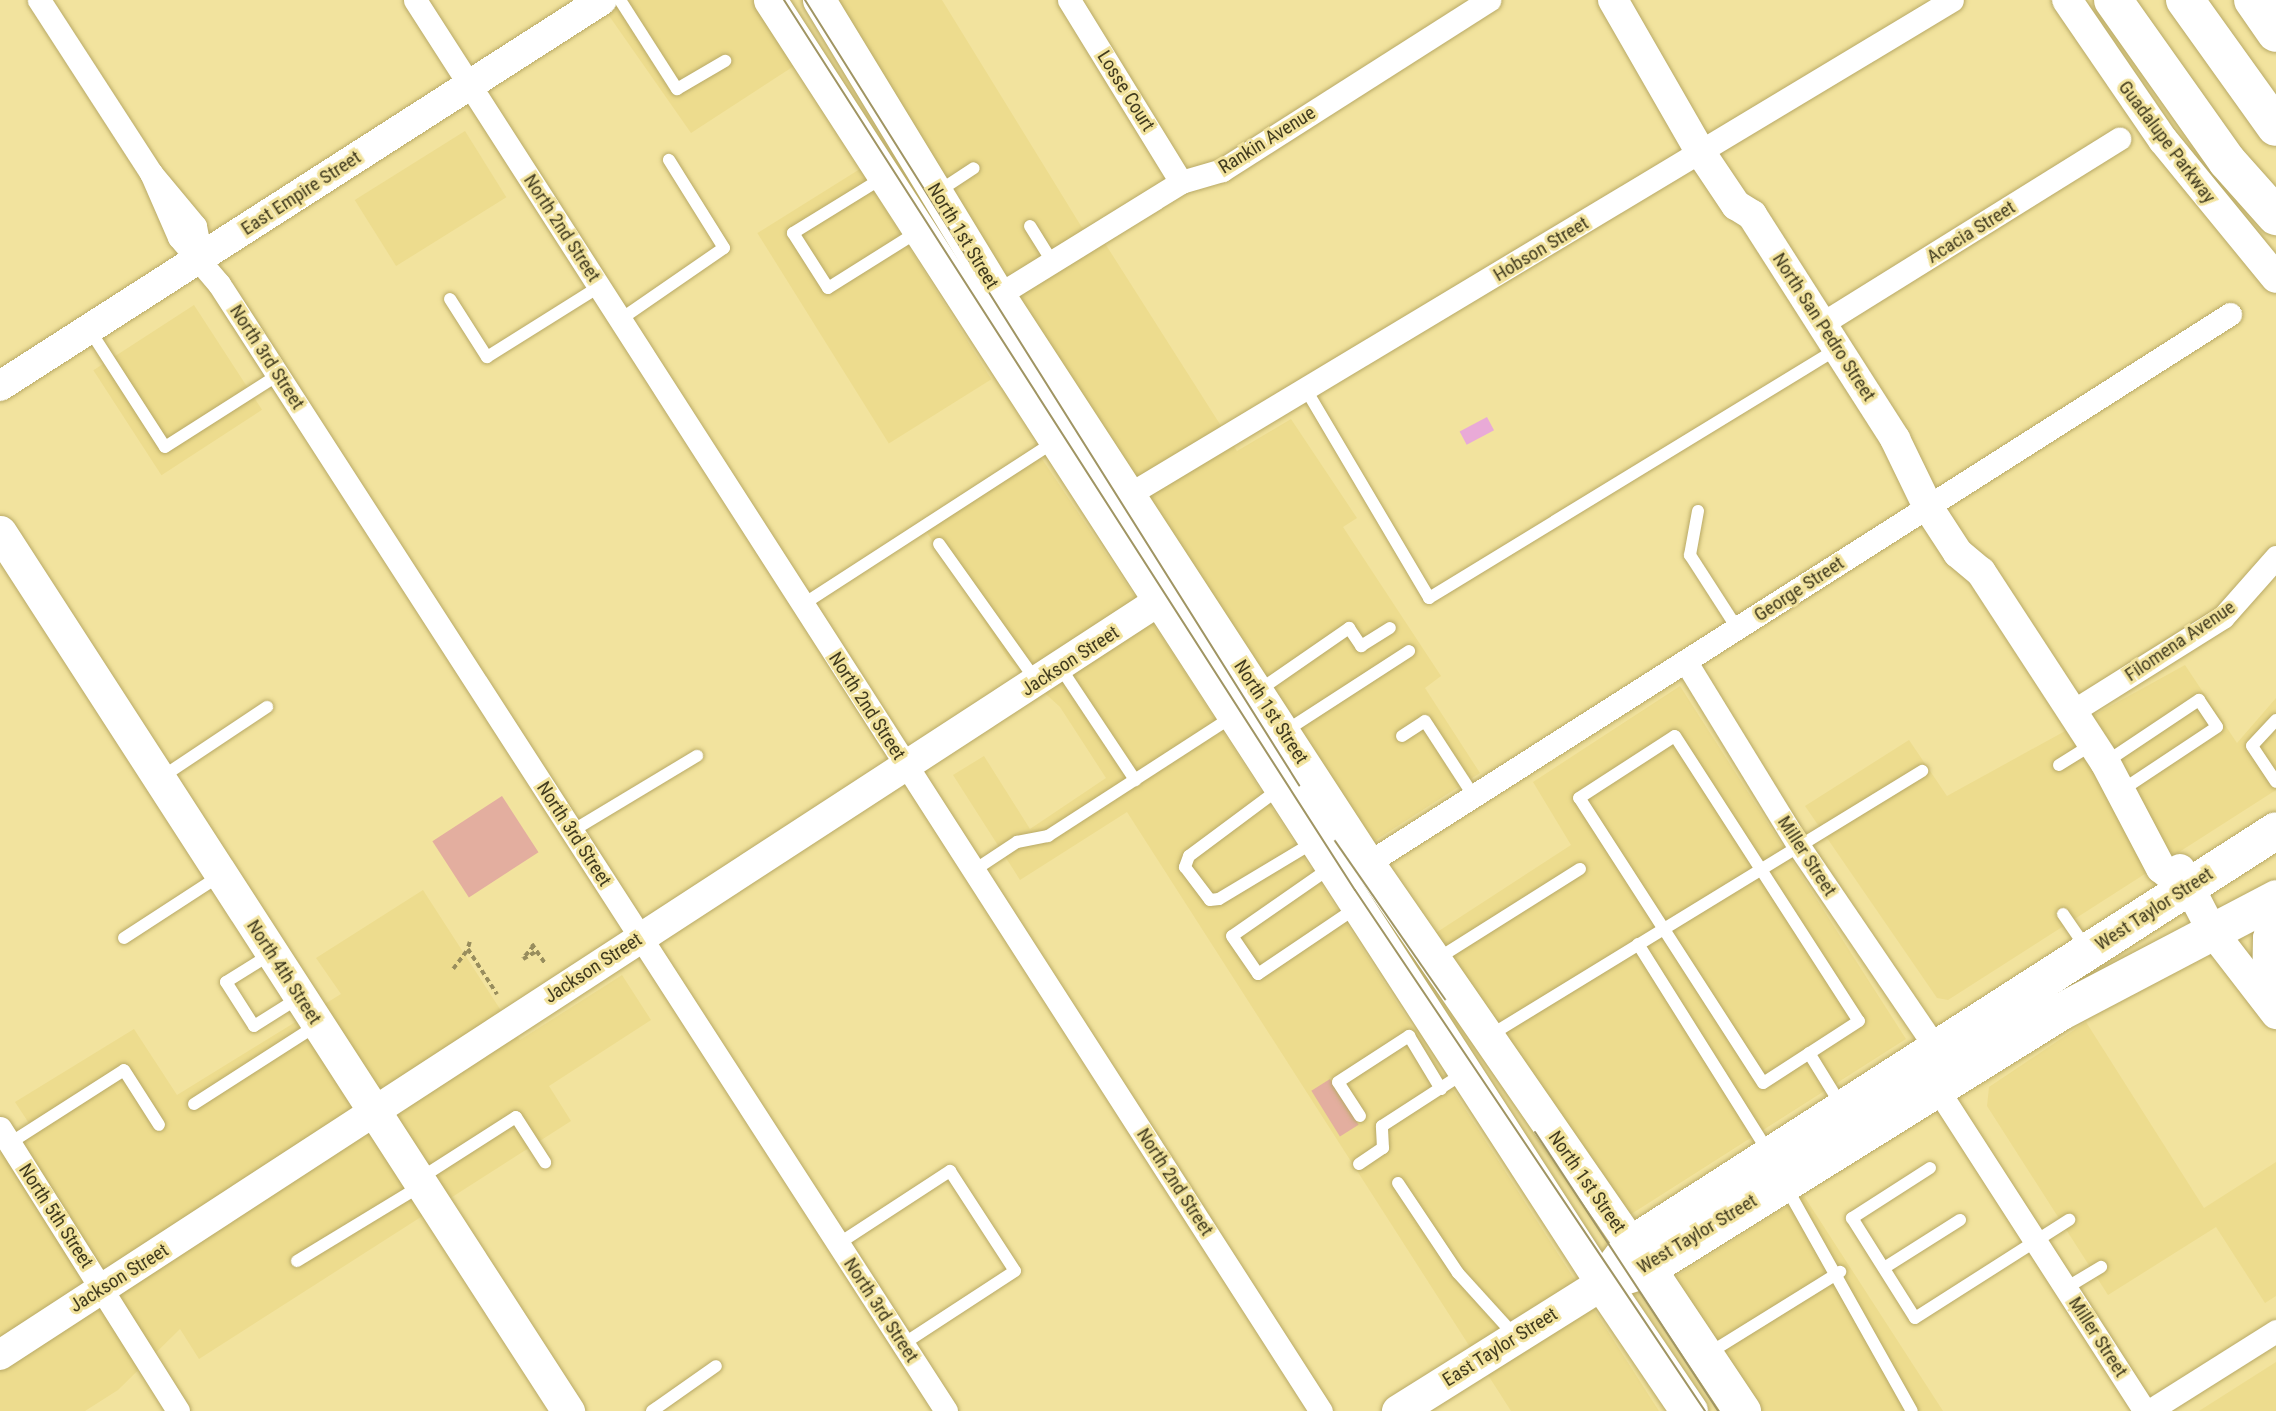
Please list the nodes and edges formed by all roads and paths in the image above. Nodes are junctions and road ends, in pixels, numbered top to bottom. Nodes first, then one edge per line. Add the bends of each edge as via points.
1 (39, 0) edge
2 (415, 0) edge
3 (602, 0) edge
4 (620, 0) edge
5 (770, 0) edge
6 (818, 0) edge
7 (1069, 0) edge
8 (1489, 0) edge
9 (1613, 0) edge
10 (1952, 0) edge
11 (2067, 0) edge
12 (2113, 0) edge
13 (2185, 0) edge
14 (2253, 0) edge
15 (2276, 33) edge
16 (725, 61) dead end
17 (470, 85) junction
18 (2276, 127) edge
19 (2119, 139) dead end
20 (1709, 148) junction
21 (669, 160) dead end
22 (974, 169) dead end
23 (884, 176) junction
24 (1181, 182) junction
25 (936, 193) junction
26 (2276, 216) edge
27 (1031, 226) dead end
28 (919, 231) junction
29 (201, 257) junction
30 (1051, 259) junction
31 (2276, 278) edge
32 (600, 286) junction
33 (996, 291) junction
34 (450, 299) dead end
35 (2230, 314) dead end
36 (621, 319) junction
37 (978, 320) junction
38 (89, 328) junction
39 (1831, 335) junction
40 (278, 374) junction
41 (0, 386) edge
42 (1305, 388) junction
43 (1055, 441) junction
44 (1128, 495) junction
45 (1936, 502) junction
46 (1698, 511) dead end
47 (0, 532) edge
48 (939, 544) dead end
49 (2276, 558) edge
50 (1188, 582) junction
51 (1158, 603) junction
52 (802, 605) junction
53 (1390, 628) dead end
54 (1737, 628) junction
55 (1409, 651) dead end
56 (1686, 662) junction
57 (1048, 675) junction
58 (1258, 691) junction
59 (267, 707) dead end
60 (2073, 711) junction
61 (1232, 717) junction
62 (2276, 720) edge
63 (1284, 732) junction
64 (1402, 736) dead end
65 (2099, 753) junction
66 (696, 756) dead end
67 (2059, 765) dead end
68 (906, 766) junction
69 (1922, 771) dead end
70 (159, 779) junction
71 (1135, 780) junction
72 (2276, 782) edge
73 (1279, 789) junction
74 (2122, 790) junction
75 (1475, 797) junction
76 (2276, 830) edge
77 (572, 831) junction
78 (1798, 845) junction
79 (1322, 855) junction
80 (1368, 863) junction
81 (1761, 868) junction
82 (1580, 869) dead end
83 (973, 871) junction
84 (221, 874) junction
85 (2186, 888) junction
86 (2276, 898) edge
87 (1356, 908) junction
88 (2063, 914) dead end
89 (2276, 914) edge
90 (1663, 929) junction
91 (2212, 931) junction
92 (641, 937) junction
93 (124, 938) dead end
94 (470, 942) dead end
95 (1638, 944) junction
96 (468, 949) junction
97 (537, 951) junction
98 (2088, 951) junction
99 (272, 953) junction
100 (1434, 961) junction
101 (545, 963) dead end
102 (453, 969) dead end
103 (497, 994) dead end
104 (300, 997) junction
105 (2272, 1008) edge
106 (318, 1025) junction
107 (1420, 1029) junction
108 (1486, 1038) junction
109 (1934, 1045) junction
110 (1809, 1053) junction
111 (1452, 1081) junction
112 (1936, 1087) junction
113 (194, 1104) dead end
114 (1841, 1105) junction
115 (374, 1110) junction
116 (1360, 1116) dead end
117 (159, 1125) dead end
118 (5, 1136) edge
119 (545, 1162) dead end
120 (1359, 1164) dead end
121 (1776, 1167) junction
122 (1930, 1168) dead end
123 (420, 1182) junction
124 (1398, 1183) dead end
125 (1960, 1220) dead end
126 (2069, 1220) dead end
127 (2036, 1241) junction
128 (838, 1244) junction
129 (1639, 1256) junction
130 (297, 1261) dead end
131 (2101, 1267) dead end
132 (1884, 1269) junction
133 (1840, 1272) junction
134 (1602, 1283) junction
135 (102, 1287) junction
136 (2066, 1288) junction
137 (2276, 1331) edge
138 (1516, 1338) junction
139 (903, 1344) junction
140 (0, 1355) edge
141 (1706, 1355) junction
142 (716, 1366) dead end
143 (178, 1411) edge
144 (568, 1411) edge
145 (652, 1411) edge
146 (946, 1411) edge
147 (1321, 1411) edge
148 (1398, 1411) edge
149 (1689, 1411) edge
150 (1742, 1411) edge
151 (1912, 1411) edge
152 (2147, 1411) edge

1 - 29 street, North 3rd Street via 151,173 164,214
2 - 17 street, North 2nd Street
3 - 17 street, East Empire Street
4 - 16 lane via 677,89
5 - 23 main road, North 1st Street
6 - 25 main road, North 1st Street
7 - 24 street, Losse Court
8 - 24 street, Rankin Avenue via 1222,170
9 - 20 street, North San Pedro Street
10 - 20 street, Hobson Street
11 - 31 street, Guadalupe Parkway via 2163,140
12 - 26 highway via 2227,161
13 - 18 highway
14 - 15 highway
17 - 29 street, East Empire Street
17 - 32 street, North 2nd Street
19 - 39 street, Acacia Street
20 - 39 street, North San Pedro Street via 1736,205 1752,215
20 - 42 street, Hobson Street
21 - 36 lane via 724,248
22 - 25 lane
23 - 28 main road, North 1st Street
23 - 28 lane via 793,233 828,288
24 - 30 street, Rankin Avenue
25 - 33 main road, North 1st Street
27 - 30 lane
28 - 37 main road, North 1st Street
29 - 38 street, East Empire Street
29 - 40 street, North 3rd Street
30 - 33 street, Rankin Avenue
32 - 34 lane via 487,356
32 - 36 street, North 2nd Street
33 - 37 street, Rankin Avenue
33 - 44 main road, North 1st Street
35 - 45 street, George Street
36 - 52 street, North 2nd Street
37 - 43 main road, North 1st Street
38 - 40 lane via 165,447
38 - 41 street, East Empire Street
39 - 42 lane via 1429,598
39 - 45 street, North San Pedro Street
40 - 77 street, North 3rd Street
42 - 44 street, Hobson Street
43 - 51 main road, North 1st Street
43 - 52 lane
44 - 50 main road, North 1st Street
45 - 54 street, George Street
45 - 60 street, North San Pedro Street via 1958,553 1981,572
46 - 54 lane via 1690,555
47 - 70 main road, North 4th Street
48 - 57 lane
49 - 60 street, Filomena Avenue via 2223,617
50 - 51 street, Jackson Street
50 - 58 main road, North 1st Street
51 - 57 street, Jackson Street
51 - 61 main road, North 1st Street
52 - 68 street, North 2nd Street
53 - 58 lane via 1361,646 1349,628
54 - 56 street, George Street
55 - 63 lane
56 - 75 street, George Street
56 - 78 street, Miller Street
57 - 68 street, Jackson Street
57 - 71 lane
58 - 63 main road, North 1st Street
59 - 70 lane
60 - 65 street, North San Pedro Street
61 - 71 lane
61 - 73 main road, North 1st Street
62 - 72 lane via 2252,746
63 - 80 main road, North 1st Street
64 - 75 lane via 1424,721
65 - 67 lane
65 - 74 street, North San Pedro Street
65 - 74 lane via 2199,701 2217,727
66 - 77 lane
68 - 83 street, North 2nd Street
68 - 92 street, Jackson Street
69 - 78 lane
70 - 84 main road, North 4th Street
71 - 83 lane via 1048,836 1017,842
73 - 79 main road, North 1st Street
73 - 79 lane via 1189,856 1185,867 1209,900
74 - 85 street, North San Pedro Street via 2161,868
75 - 80 street, George Street
76 - 85 main road, West Taylor Street
77 - 92 street, North 3rd Street
78 - 81 lane
78 - 109 street, Miller Street
79 - 87 main road, North 1st Street
79 - 87 lane via 1231,936 1258,974
80 - 100 main road, North 1st Street
81 - 90 lane
81 - 90 lane via 1675,736 1579,798
81 - 110 lane via 1859,1021
82 - 100 lane
83 - 147 street, North 2nd Street
84 - 93 lane
84 - 99 main road, North 4th Street
85 - 91 street, North San Pedro Street
85 - 98 main road, West Taylor Street
86 - 91 main road, West Taylor Street
87 - 107 main road, North 1st Street
88 - 98 lane
89 - 105 street via 2268,938
90 - 95 lane
90 - 110 lane via 1763,1083
91 - 105 street, North San Pedro Street
91 - 112 main road, West Taylor Street
92 - 115 street, Jackson Street
92 - 128 street, North 3rd Street
94 - 96 path
95 - 108 lane
95 - 121 lane
96 - 102 path
96 - 103 path
97 - 97 path via 533,945 523,959
97 - 101 path
98 - 109 main road, West Taylor Street
99 - 104 main road, North 4th Street
99 - 104 lane via 226,982 254,1026
100 - 108 main road, North 1st Street
104 - 106 main road, North 4th Street
106 - 113 lane
106 - 115 main road, North 4th Street
107 - 111 main road, North 1st Street
107 - 116 lane via 1338,1082
108 - 129 main road, North 1st Street
109 - 114 main road, West Taylor Street
110 - 114 lane
111 - 120 lane via 1382,1126 1383,1148
111 - 134 main road, North 1st Street
112 - 121 main road, West Taylor Street
112 - 127 street, Miller Street
114 - 121 main road, West Taylor Street
115 - 123 main road, North 4th Street
115 - 135 street, Jackson Street
117 - 118 lane via 124,1070
118 - 135 street, North 5th Street
119 - 123 lane via 516,1117
121 - 129 main road, West Taylor Street
121 - 133 lane
122 - 132 lane via 1852,1218
123 - 130 lane
123 - 144 main road, North 4th Street
124 - 138 lane via 1458,1273
125 - 132 lane
126 - 127 lane
127 - 132 lane via 1916,1318
127 - 136 street, Miller Street
128 - 139 street, North 3rd Street
128 - 139 lane via 950,1171 1015,1271
129 - 134 main road, West Taylor Street
129 - 141 main road, North 1st Street
131 - 136 lane
133 - 141 lane
133 - 151 lane
134 - 138 main road, East Taylor Street
134 - 149 main road, North 1st Street
135 - 140 street, Jackson Street
135 - 143 street, North 5th Street
136 - 152 street, Miller Street
137 - 152 street
138 - 148 main road, East Taylor Street
139 - 146 street, North 3rd Street
141 - 150 main road, North 1st Street
142 - 145 lane

